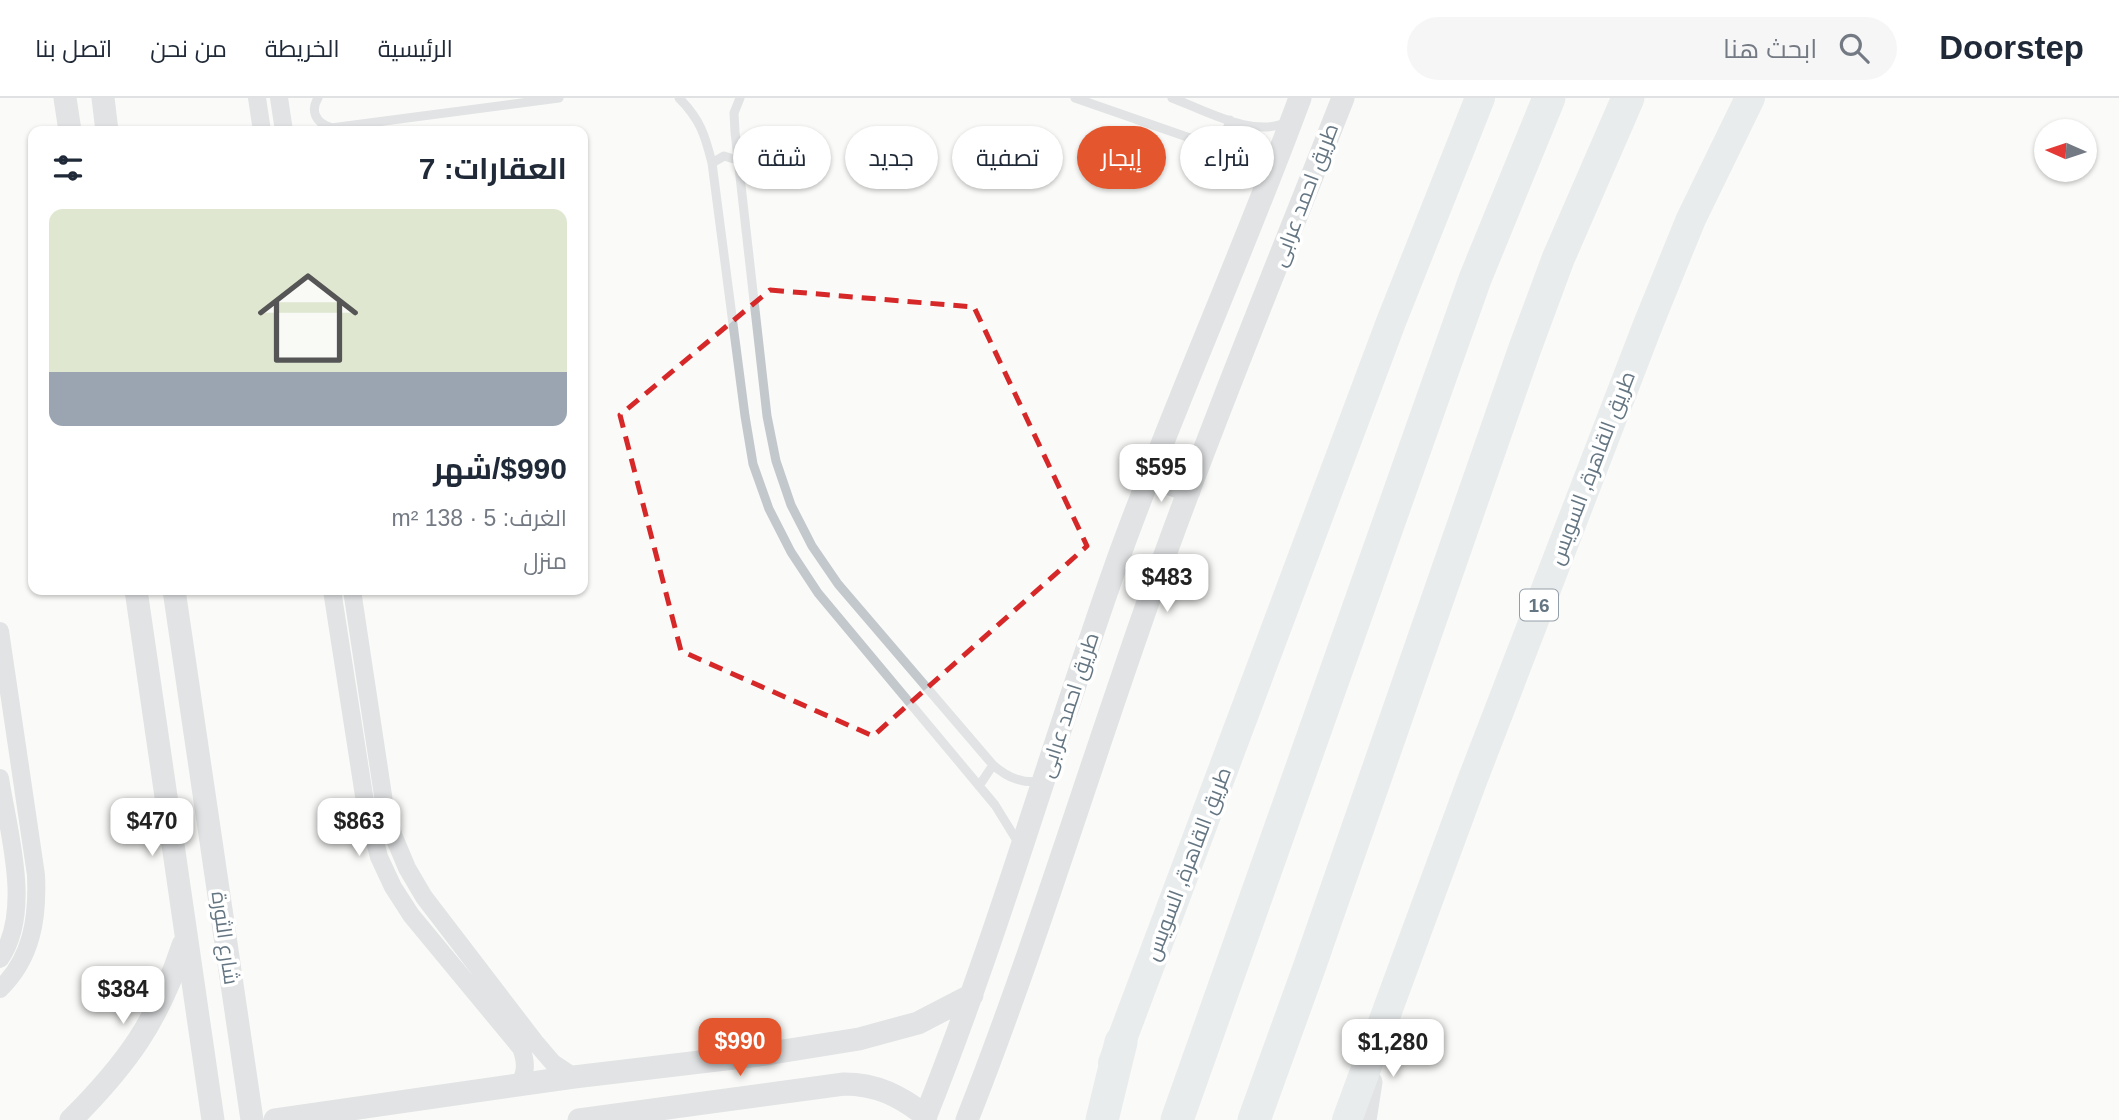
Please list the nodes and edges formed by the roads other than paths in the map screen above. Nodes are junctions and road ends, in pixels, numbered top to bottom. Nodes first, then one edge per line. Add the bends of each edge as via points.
1 (65, 98) edge
2 (103, 98) edge
3 (257, 98) edge
4 (279, 98) edge
5 (318, 98) edge
6 (559, 98) edge
7 (680, 98) edge
8 (740, 98) edge
9 (1075, 98) edge
10 (1172, 98) edge
11 (1343, 98) edge
12 (1480, 98) edge
13 (1549, 98) edge
14 (1628, 98) edge
15 (1751, 98) edge
16 (1297, 108) edge
17 (1230, 120) junction
18 (69, 126) edge
19 (106, 126) edge
20 (261, 126) edge
21 (283, 126) edge
22 (327, 126) edge
23 (346, 126) edge
24 (735, 126) edge
25 (1228, 126) edge
26 (1180, 134) edge
27 (733, 159) edge
28 (712, 163) junction
29 (740, 189) edge
30 (1266, 191) joint
31 (1149, 476) junction
32 (1189, 491) junction
33 (137, 595) edge
34 (175, 595) edge
35 (333, 595) edge
36 (353, 595) edge
37 (0, 631) edge
38 (993, 765) junction
39 (0, 778) edge
40 (1044, 780) junction
41 (979, 786) junction
42 (5, 848) edge
43 (1021, 849) junction
44 (185, 939) junction
45 (0, 959) edge
46 (0, 989) edge
47 (972, 995) junction
48 (1381, 1030) junction
49 (1121, 1042) junction
50 (758, 1055) junction
51 (574, 1077) junction
52 (518, 1087) junction
53 (765, 1094) junction
54 (925, 1118) edge
55 (71, 1120) edge
56 (213, 1120) edge
57 (252, 1120) edge
58 (275, 1120) edge
59 (579, 1120) edge
60 (967, 1120) edge
61 (1090, 1120) edge
62 (1102, 1120) edge
63 (1177, 1120) edge
64 (1254, 1120) edge
65 (1347, 1120) edge
66 (1364, 1120) edge

1 - 18 street
2 - 19 street
3 - 20 street
4 - 21 street
5 - 22 lane via 314,107 317,119
6 - 23 lane
7 - 28 lane via 695,113
8 - 24 lane
9 - 26 lane
10 - 17 lane
11 - 32 street, طريق احمد عرابى
12 - 49 highway, طريق القاهرة, السويس via 1381,348
13 - 63 highway via 1461,317
14 - 64 highway via 1525,348
15 - 48 highway, طريق القاهرة, السويس / 16 via 1691,219 1648,322
16 - 17 lane via 1271,128
16 - 30 street, طريق احمد عرابى
17 - 25 lane
27 - 28 lane via 724,156
28 - 41 lane via 745,416 753,464 769,509 818,593
29 - 38 lane via 767,416 776,461 792,505 838,584
30 - 31 street, طريق احمد عرابى
31 - 32 street
31 - 40 street, طريق احمد عرابى
32 - 60 street, طريق احمد عرابى via 1022,975
33 - 44 street, شارع الثورة
34 - 57 street, شارع الثورة
35 - 52 street via 365,802 379,857 411,915 521,1048 526,1064
36 - 51 street via 384,802 407,868 535,1042 553,1063
37 - 46 street via 37,903 24,957
38 - 40 lane via 1018,780
38 - 41 lane
39 - 42 street
40 - 43 street, طريق احمد عرابى
41 - 43 lane
42 - 45 street via 18,908 14,930
43 - 47 street, طريق احمد عرابى
44 - 55 street via 149,1027 122,1067
44 - 56 street, شارع الثورة
47 - 50 street via 898,1030
47 - 54 street, طريق احمد عرابى
48 - 65 highway, طريق القاهرة, السويس / 16
48 - 66 street
49 - 61 highway, طريق القاهرة, السويس
49 - 62 highway
50 - 51 street
50 - 53 street
51 - 52 street
52 - 58 street
53 - 54 street via 862,1084 895,1094
53 - 59 street

